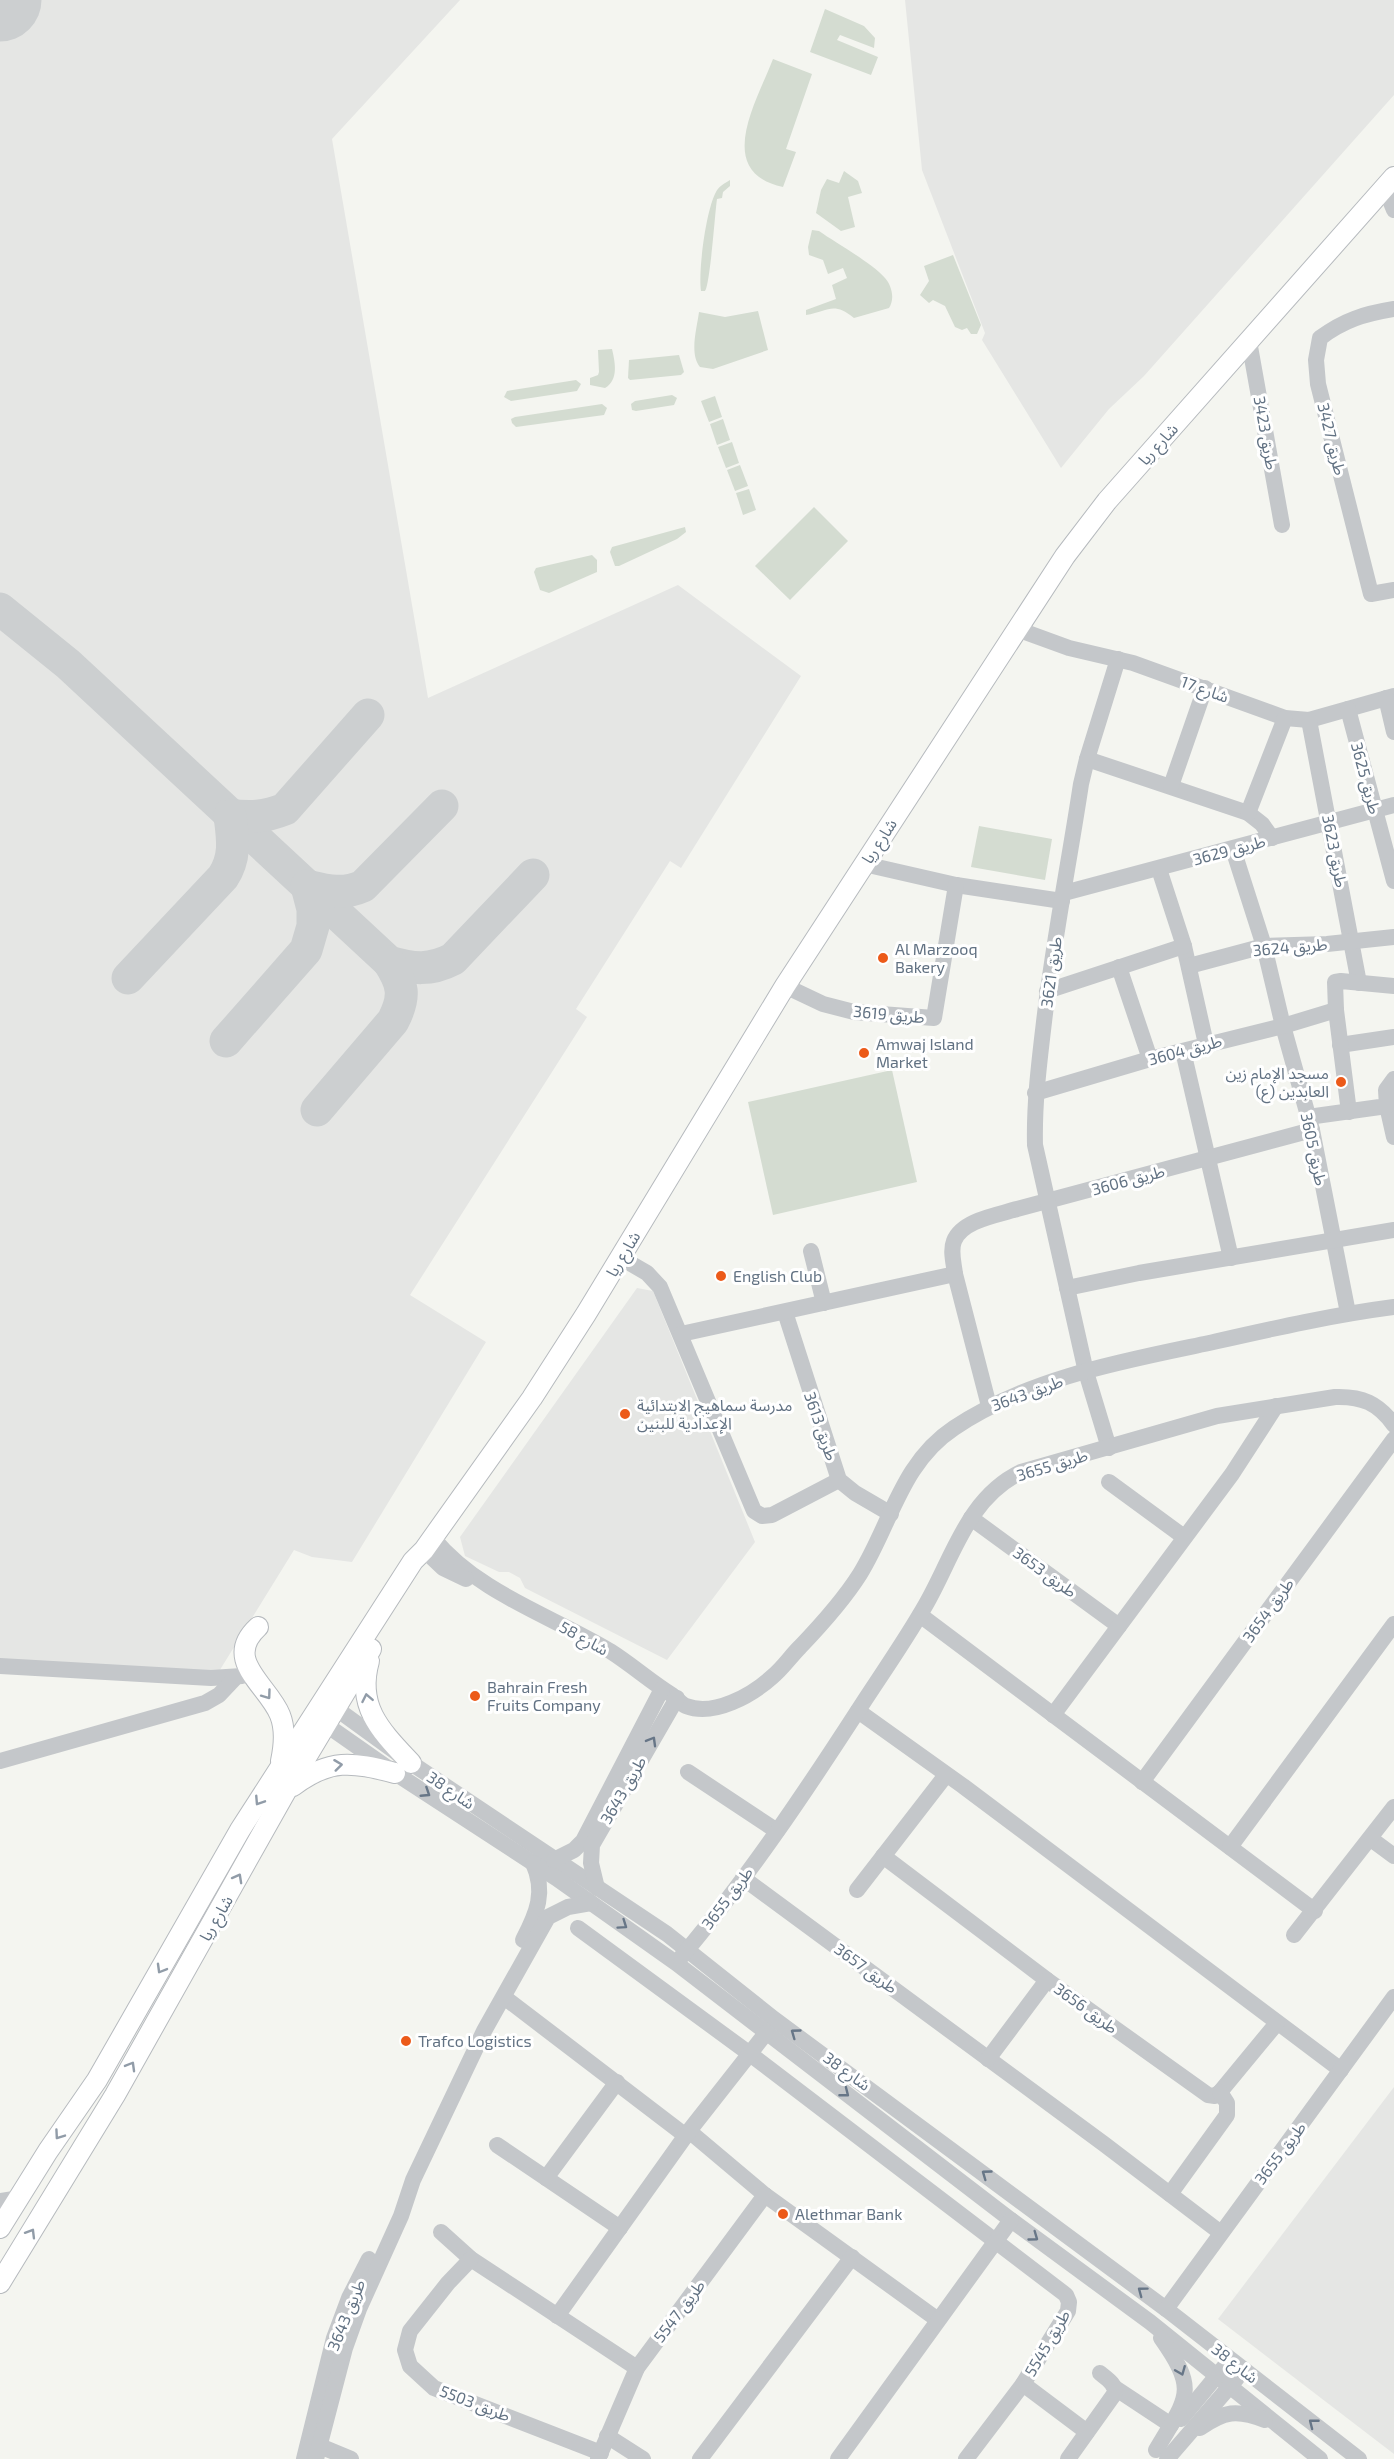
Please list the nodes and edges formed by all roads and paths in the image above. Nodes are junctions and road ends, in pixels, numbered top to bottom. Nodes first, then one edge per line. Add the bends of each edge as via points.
1 (1389, 183) edge
2 (1394, 210) edge
3 (1394, 309) edge
4 (1249, 341) junction
5 (1282, 525) dead end
6 (1394, 590) edge
7 (1017, 629) junction
8 (1118, 659) junction
9 (1205, 688) junction
10 (1390, 697) edge
11 (1348, 709) junction
12 (1285, 718) junction
13 (1309, 720) junction
14 (1394, 732) edge
15 (1087, 759) junction
16 (1171, 786) junction
17 (1394, 805) edge
18 (1375, 810) junction
19 (1248, 813) junction
20 (1330, 824) junction
21 (1272, 838) junction
22 (1233, 849) junction
23 (864, 864) junction
24 (1159, 869) junction
25 (1394, 881) edge
26 (956, 885) junction
27 (1063, 897) junction
28 (1394, 937) edge
29 (1352, 940) junction
30 (1184, 946) junction
31 (1264, 946) junction
32 (1189, 966) junction
33 (1119, 967) junction
34 (1359, 983) junction
35 (785, 986) junction
36 (1394, 986) edge
37 (1047, 991) junction
38 (1336, 1010) junction
39 (1283, 1026) junction
40 (1394, 1037) edge
41 (1206, 1044) junction
42 (1340, 1046) junction
43 (1182, 1052) junction
44 (1150, 1059) junction
45 (1394, 1079) edge
46 (1035, 1093) junction
47 (1387, 1106) junction
48 (1349, 1112) junction
49 (1310, 1123) junction
50 (1394, 1137) edge
51 (1208, 1159) junction
52 (1047, 1200) junction
53 (1394, 1230) edge
54 (1333, 1241) junction
55 (811, 1251) dead end
56 (621, 1258) junction
57 (1231, 1258) junction
58 (955, 1274) junction
59 (1067, 1288) junction
60 (824, 1303) junction
61 (1394, 1307) edge
62 (785, 1312) junction
63 (1347, 1313) junction
64 (681, 1334) junction
65 (1086, 1372) junction
66 (989, 1406) junction
67 (1276, 1406) junction
68 (1394, 1425) edge
69 (1394, 1439) edge
70 (1109, 1448) junction
71 (839, 1480) junction
72 (1109, 1482) dead end
73 (891, 1514) junction
74 (971, 1518) junction
75 (1184, 1537) junction
76 (428, 1544) junction
77 (920, 1615) junction
78 (1394, 1623) edge
79 (1119, 1626) junction
80 (258, 1627) dead end
81 (373, 1645) junction
82 (0, 1666) edge
83 (244, 1675) junction
84 (662, 1689) junction
85 (677, 1698) junction
86 (858, 1711) junction
87 (324, 1713) junction
88 (1053, 1715) junction
89 (0, 1761) edge
90 (403, 1768) junction
91 (278, 1771) junction
92 (688, 1772) dead end
93 (946, 1775) junction
94 (1142, 1782) junction
95 (286, 1791) junction
96 (1394, 1807) edge
97 (777, 1832) junction
98 (1371, 1839) junction
99 (1230, 1847) junction
100 (883, 1856) junction
101 (1394, 1856) edge
102 (554, 1860) junction
103 (533, 1863) junction
104 (743, 1878) junction
105 (857, 1890) dead end
106 (594, 1895) junction
107 (1315, 1911) junction
108 (578, 1928) dead end
109 (1294, 1935) dead end
110 (687, 1950) junction
111 (676, 1963) junction
112 (1047, 1980) junction
113 (504, 1997) junction
114 (1394, 1997) edge
115 (1277, 2022) junction
116 (484, 2031) junction
117 (766, 2033) junction
118 (750, 2054) junction
119 (988, 2059) junction
120 (1341, 2070) junction
121 (617, 2082) junction
122 (1220, 2092) junction
123 (687, 2133) junction
124 (497, 2145) dead end
125 (546, 2178) junction
126 (1170, 2194) junction
127 (765, 2195) junction
128 (20, 2198) junction
129 (0, 2201) edge
130 (1011, 2220) junction
131 (0, 2228) edge
132 (620, 2228) junction
133 (441, 2232) dead end
134 (1221, 2233) junction
135 (996, 2241) junction
136 (852, 2257) junction
137 (471, 2259) junction
138 (0, 2283) edge
139 (1166, 2309) junction
140 (557, 2316) junction
141 (938, 2320) junction
142 (1150, 2322) junction
143 (1230, 2359) junction
144 (637, 2368) junction
145 (1244, 2370) junction
146 (1100, 2373) dead end
147 (1217, 2375) junction
148 (1023, 2384) junction
149 (1230, 2385) junction
150 (1115, 2388) junction
151 (1171, 2425) junction
152 (1278, 2425) junction
153 (1087, 2432) junction
154 (607, 2436) junction
155 (1177, 2444) junction
156 (313, 2453) edge
157 (599, 2456) edge
158 (1157, 2456) edge
159 (351, 2459) edge
160 (643, 2459) edge
161 (700, 2459) edge
162 (838, 2459) edge
163 (966, 2459) edge
164 (1068, 2459) edge
165 (1320, 2459) edge
166 (1359, 2459) edge

1 - 2 street
1 - 4 main road, شارع ريا
3 - 6 street, طريق 3427 via 1339,324 1320,338 1316,360 1318,384 1371,594
4 - 5 street, طريق 3423
4 - 7 main road, شارع ريا via 1092,519
7 - 8 street, شارع 17 via 1069,648
7 - 23 main road, شارع ريا
8 - 9 street, شارع 17
8 - 15 street, طريق 3621
9 - 12 street, شارع 17
9 - 16 street
10 - 11 street, شارع 17
10 - 14 street
11 - 13 street, شارع 17
11 - 18 street, طريق 3625
12 - 13 street, شارع 17
12 - 19 street
13 - 20 street, طريق 3623
15 - 16 street
15 - 27 street, طريق 3621
16 - 19 street
17 - 18 street, طريق 3629
18 - 20 street, طريق 3629
18 - 25 street, طريق 3625
19 - 21 street
20 - 21 street, طريق 3629
20 - 29 street, طريق 3623
21 - 22 street, طريق 3629
22 - 24 street, طريق 3629
22 - 31 street, طريق 3605
23 - 26 street, طريق 3629
23 - 35 main road, شارع ريا
24 - 27 street, طريق 3629
24 - 30 street
26 - 27 street, طريق 3629
26 - 35 street, طريق 3619 via 934,1018 854,1012 823,1004
27 - 37 street, طريق 3621
28 - 29 street, طريق 3624
29 - 31 street, طريق 3624
29 - 34 street, طريق 3623
30 - 32 street
30 - 33 street
31 - 32 street, طريق 3624
31 - 39 street, طريق 3605
32 - 41 street
33 - 37 street
33 - 44 street
34 - 36 street
34 - 38 street via 1335,982
35 - 56 main road, شارع ريا
37 - 46 street, طريق 3621
38 - 39 street, طريق 3604
38 - 42 street
39 - 41 street, طريق 3604
39 - 49 street, طريق 3605
40 - 42 street
41 - 43 street, طريق 3604
42 - 48 street
43 - 44 street, طريق 3604
43 - 51 street
44 - 46 street, طريق 3604
45 - 47 street via 1386,1090
46 - 52 street, طريق 3621 via 1035,1145
47 - 48 street, طريق 3606
47 - 50 street
48 - 49 street, طريق 3606
49 - 51 street, طريق 3606
49 - 54 street, طريق 3605
51 - 52 street, طريق 3606
51 - 57 street
52 - 58 street via 960,1231 952,1255
52 - 59 street, طريق 3621
53 - 54 street
54 - 57 street
54 - 63 street, طريق 3605
55 - 60 street
56 - 64 street via 647,1273 660,1287
56 - 76 main road, شارع ريا via 532,1398
57 - 59 street
58 - 60 street
58 - 66 street
59 - 65 street, طريق 3621
60 - 62 street
61 - 63 street, طريق 3643
62 - 64 street
62 - 71 street, طريق 3613
63 - 65 street, طريق 3643
64 - 71 street via 754,1511 762,1516 772,1515
65 - 66 street, طريق 3643
65 - 70 street, طريق 3621
66 - 73 street, طريق 3643 via 926,1451 906,1478
67 - 68 street, طريق 3655 via 1352,1396 1384,1411
67 - 70 street, طريق 3655 via 1217,1416
67 - 75 street via 1232,1474
69 - 94 street, طريق 3654
70 - 74 street, طريق 3655 via 1021,1472 987,1496
71 - 73 street, طريق 3613
72 - 75 street
73 - 85 street, طريق 3643 via 859,1575 832,1614 784,1665 756,1689 721,1706 689,1707
74 - 77 street, طريق 3655
74 - 79 street, طريق 3653
75 - 79 street
76 - 81 main road, شارع ريا via 421,1566
76 - 84 street, شارع 58 via 443,1568 487,1585 608,1650
76 - 87 main road, شارع ريا via 413,1561
77 - 86 street, طريق 3655
77 - 88 street
78 - 99 street
79 - 88 street
80 - 83 main road via 245,1645
81 - 87 main road, شارع ريا
90 -> 81 main road via 367,1703 365,1673
82 - 83 street
83 - 89 street via 205,1703
83 -> 91 main road via 282,1719 283,1749
84 - 85 street, شارع 58
84 - 102 street, طريق 3643 via 583,1841
106 -> 85 street, طريق 3643 via 590,1857 595,1840
86 - 93 street
86 - 97 street, طريق 3655
87 - 90 street, شارع 38
87 - 91 main road, شارع ريا
87 - 95 main road, شارع ريا
88 - 94 street
95 -> 90 main road via 311,1772 335,1765
90 - 102 street, شارع 38
90 -> 103 street, شارع 38
91 -> 128 main road, شارع ريا via 240,1830 98,2080
92 - 97 street
93 - 100 street
93 - 115 street
94 - 99 street
138 -> 95 main road, شارع ريا via 115,2095
96 - 98 street
97 - 104 street, طريق 3655
98 - 101 street
98 - 107 street
99 - 107 street
100 - 105 street
100 - 112 street, طريق 3656
102 - 106 street, شارع 38
103 - 106 street, شارع 38
103 - 116 street, طريق 3643 via 540,1887 538,1907 486,2018
104 - 110 street, طريق 3655
104 - 119 street, طريق 3657
106 - 110 street, شارع 38
106 -> 111 street, شارع 38
106 - 113 street, طريق 3643 via 548,1917
107 - 109 street
108 - 118 street
110 - 111 street, طريق 3655
139 -> 110 street, شارع 38 via 774,2019
111 - 117 street, شارع 38
112 - 119 street
112 - 122 street, طريق 3656 via 1201,2091 1215,2096
113 - 116 street, طريق 3643
113 - 121 street
114 - 120 street, طريق 3655
115 - 120 street
115 - 122 street
116 - 156 street, طريق 3643 via 413,2180 351,2328
117 - 118 street
117 -> 130 street, شارع 38
118 - 123 street
118 - 135 street
119 - 126 street, طريق 3657
120 - 134 street, طريق 3655
121 - 123 street
121 - 125 street
122 - 126 street via 1228,2109 1224,2121
123 - 127 street
123 - 132 street
124 - 125 street
125 - 132 street
126 - 134 street, طريق 3657
127 - 136 street
127 - 144 street, طريق 5547
128 - 129 street
128 - 131 main road, شارع ريا
130 - 135 street
130 -> 142 street, شارع 38
132 - 140 street
133 - 137 street
134 - 139 street, طريق 3655
135 - 141 street
135 - 148 street, طريق 5545 via 1066,2295 1069,2302 1068,2311
136 - 141 street
136 - 161 street
137 - 140 street
137 - 157 street, طريق 5503 via 410,2331 405,2350 410,2366 434,2388
139 - 143 street, شارع 38
140 - 144 street
141 - 162 street
142 - 147 street, شارع 38
142 -> 151 street via 1185,2379 1184,2398
143 - 145 street, شارع 38
143 - 147 street
144 - 154 street, طريق 5547
145 - 149 street
166 -> 145 street, شارع 38
146 - 150 street
147 - 149 street, شارع 38
147 - 158 street
148 - 153 street, طريق 5545
148 - 163 street, طريق 5545
149 - 152 street, شارع 38
149 - 155 street
150 - 151 street
150 - 153 street
151 - 158 street
152 - 155 street via 1247,2412 1225,2414
152 - 165 street, شارع 38
153 - 164 street
154 - 157 street, طريق 5547
154 - 160 street
155 - 158 street
156 - 159 street

